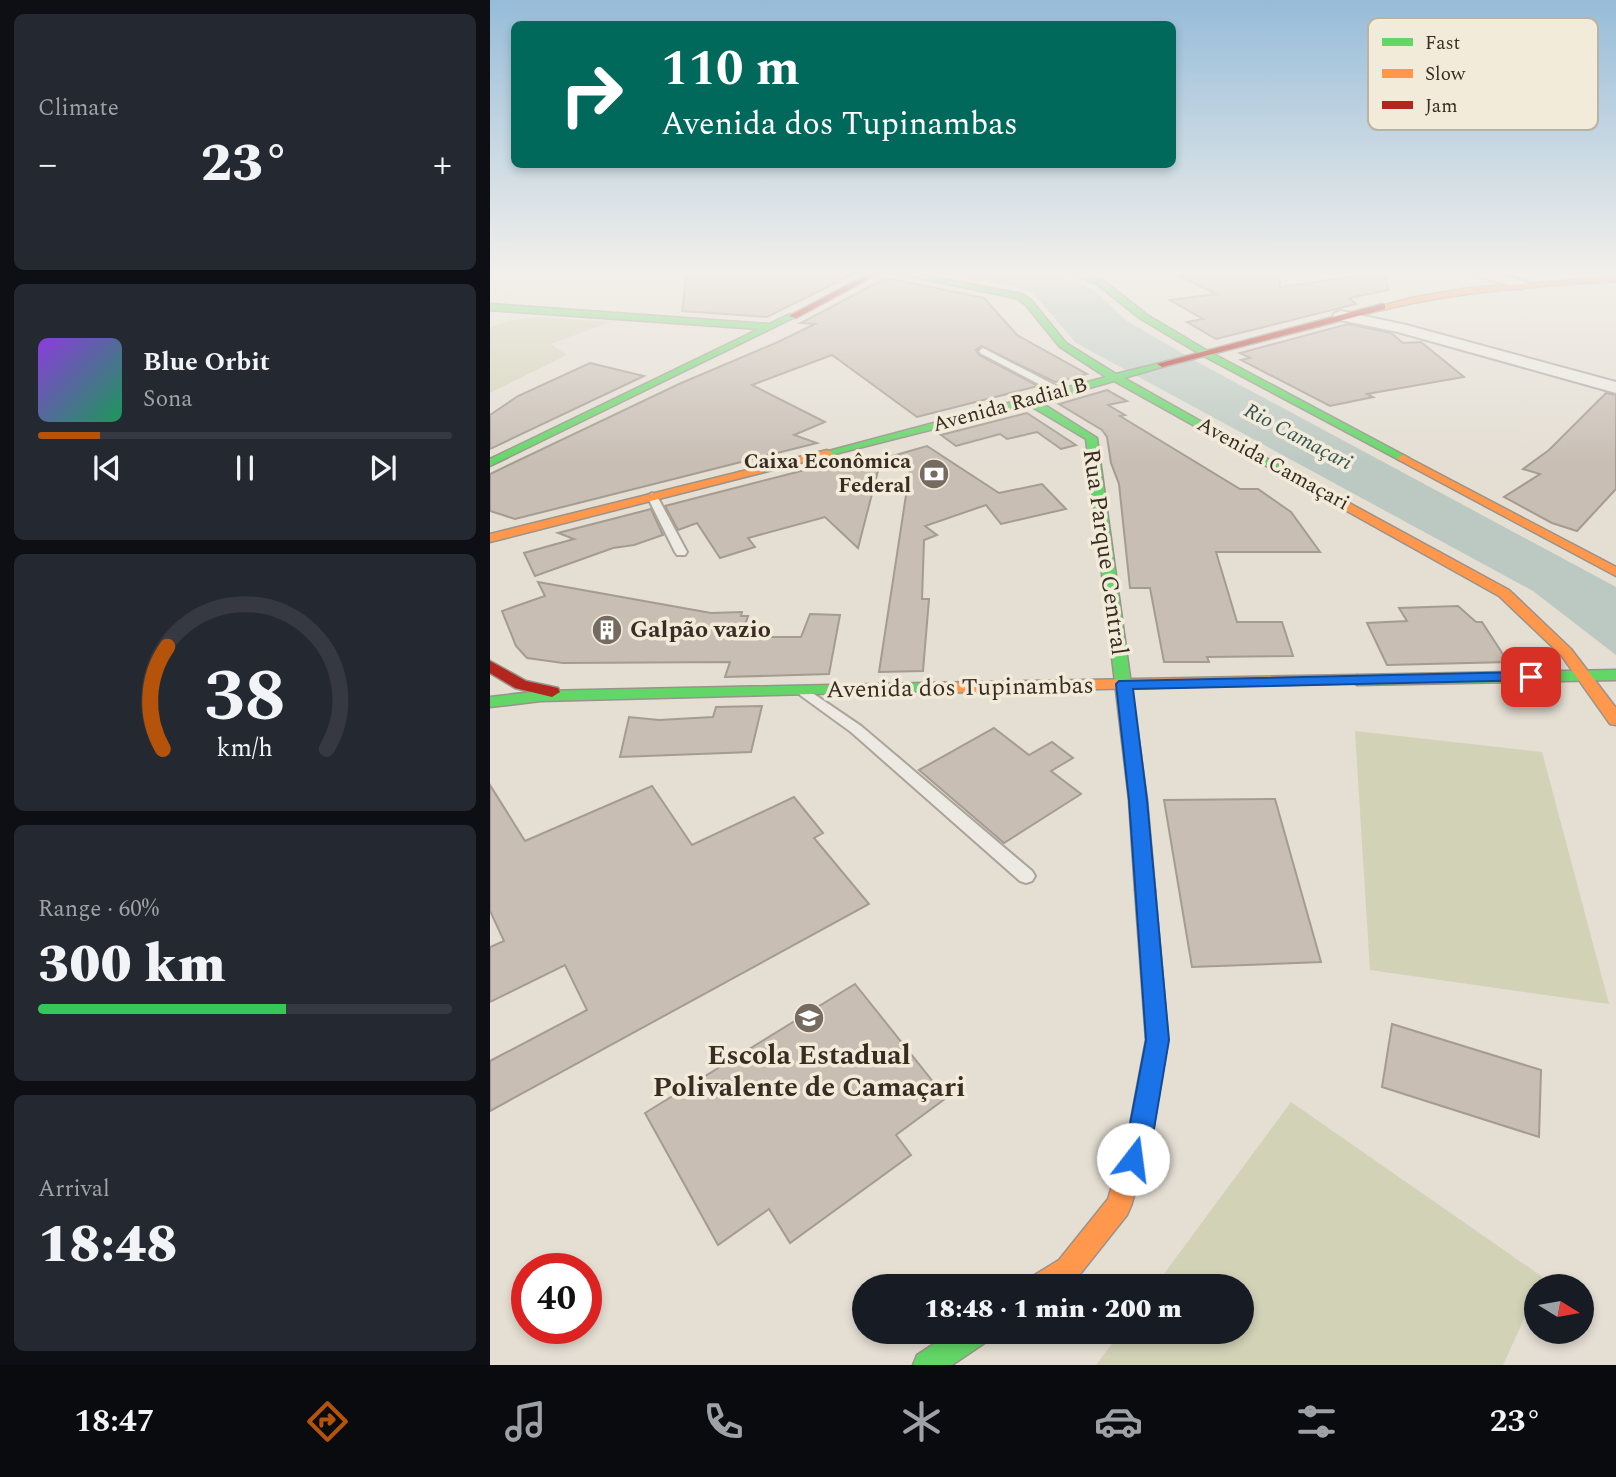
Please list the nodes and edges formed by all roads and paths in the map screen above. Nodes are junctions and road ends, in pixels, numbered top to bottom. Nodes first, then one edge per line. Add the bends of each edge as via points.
1 (753, 336) edge
2 (1055, 336) edge
3 (1173, 336) edge
4 (1265, 336) edge
5 (1428, 336) edge
6 (983, 351) dead end
7 (1199, 353) junction
8 (1119, 375) junction
9 (1616, 387) edge
10 (1061, 392) junction
11 (1031, 401) junction
12 (490, 463) edge
13 (652, 496) junction
14 (490, 538) edge
15 (681, 552) dead end
16 (1616, 572) edge
17 (490, 666) edge
18 (1616, 675) edge
19 (1589, 676) junction
20 (1124, 684) junction
21 (804, 691) junction
22 (578, 697) junction
23 (490, 702) edge
24 (1616, 720) edge
25 (1026, 876) dead end
26 (1061, 1274) edge
27 (958, 1344) edge
28 (927, 1365) edge

1 - 12 street
2 - 8 street, Avenida Camaçari via 1063,345
3 - 7 street
4 - 7 street, Avenida Radial B
5 - 9 street
6 - 10 lane
7 - 8 street, Avenida Radial B
7 - 16 street
8 - 10 street, Avenida Radial B
8 - 19 street, Avenida Camaçari via 1504,593 1532,615
10 - 11 street, Avenida Radial B
11 - 13 street, Avenida Radial B
11 - 20 street, Rua Parque Central via 1091,438
13 - 14 street, Avenida Radial B
13 - 15 lane
17 - 22 street, Avenida dos Tupinambas via 521,685
18 - 19 street, Avenida dos Tupinambas
19 - 20 street, Avenida dos Tupinambas
19 - 24 street, Avenida Camaçari
20 - 21 street, Avenida dos Tupinambas
20 - 26 street, Rua Parque Central via 1157,1040 1140,1135 1118,1206
21 - 22 street, Avenida dos Tupinambas
21 - 25 lane via 856,729
22 - 23 street, Avenida dos Tupinambas
27 - 28 street

